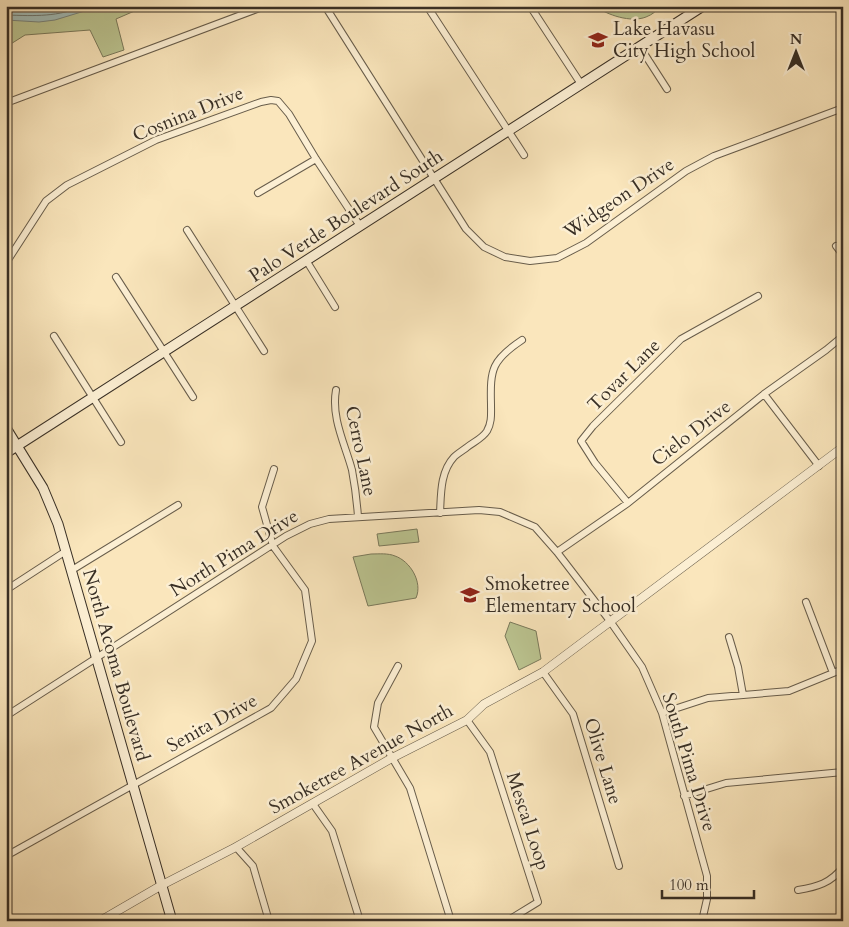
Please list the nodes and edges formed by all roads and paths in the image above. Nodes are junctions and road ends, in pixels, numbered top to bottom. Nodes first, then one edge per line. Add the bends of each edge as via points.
1 (265, 6) edge
2 (325, 6) edge
3 (427, 6) edge
4 (530, 6) edge
5 (703, 6) edge
6 (640, 47) junction
7 (581, 84) junction
8 (667, 89) dead end
9 (6, 102) edge
10 (843, 108) edge
11 (508, 131) junction
12 (524, 155) dead end
13 (316, 159) junction
14 (434, 179) junction
15 (258, 193) dead end
16 (360, 226) junction
17 (188, 230) dead end
18 (836, 246) dead end
19 (843, 255) edge
20 (306, 260) junction
21 (6, 263) edge
22 (116, 277) dead end
23 (758, 296) dead end
24 (236, 306) junction
25 (335, 307) dead end
26 (54, 336) dead end
27 (843, 336) edge
28 (522, 340) dead end
29 (264, 351) dead end
30 (164, 352) junction
31 (336, 390) dead end
32 (764, 394) junction
33 (93, 397) junction
34 (193, 397) dead end
35 (6, 428) edge
36 (121, 442) dead end
37 (18, 446) junction
38 (843, 447) edge
39 (6, 453) edge
40 (819, 466) junction
41 (274, 469) dead end
42 (628, 503) junction
43 (178, 505) dead end
44 (440, 513) junction
45 (358, 517) junction
46 (273, 546) junction
47 (66, 551) junction
48 (557, 552) junction
49 (72, 570) junction
50 (6, 590) edge
51 (806, 602) dead end
52 (610, 622) junction
53 (730, 638) dead end
54 (97, 657) junction
55 (398, 666) dead end
56 (843, 669) edge
57 (543, 672) junction
58 (833, 673) junction
59 (743, 695) junction
60 (662, 713) junction
61 (6, 716) edge
62 (467, 720) junction
63 (392, 758) junction
64 (843, 772) edge
65 (133, 784) junction
66 (684, 796) junction
67 (313, 804) junction
68 (236, 847) junction
69 (6, 856) edge
70 (618, 866) dead end
71 (843, 867) edge
72 (162, 885) junction
73 (798, 890) dead end
74 (100, 921) edge
75 (172, 921) edge
76 (268, 921) edge
77 (360, 921) edge
78 (451, 921) edge
79 (507, 921) edge
80 (702, 921) edge

1 - 9 street
2 - 14 street, Widgeon Drive
3 - 11 street
4 - 7 street
5 - 6 main road, Palo Verde Boulevard South
6 - 7 main road, Palo Verde Boulevard South
6 - 8 street
7 - 11 main road, Palo Verde Boulevard South
10 - 14 street, Widgeon Drive via 714,156 686,170 586,242 557,258 530,261 505,257 484,246 466,229
11 - 12 street
11 - 14 main road, Palo Verde Boulevard South
13 - 15 street
13 - 16 street, Cosnina Drive
13 - 21 street, Cosnina Drive via 278,100 261,102 156,140 67,185 46,201
14 - 16 main road, Palo Verde Boulevard South
16 - 20 main road, Palo Verde Boulevard South
17 - 24 street
18 - 19 street
20 - 24 main road, Palo Verde Boulevard South
20 - 25 street
22 - 30 street
23 - 42 street, Tovar Lane via 681,340 581,441
24 - 29 street
24 - 30 main road, Palo Verde Boulevard South
26 - 33 street
27 - 32 street, Cielo Drive
28 - 44 street via 500,356 494,367 491,420 479,440 454,457 448,466
30 - 33 main road, Palo Verde Boulevard South
30 - 34 street
31 - 45 street, Cerro Lane via 337,423 352,473
32 - 40 street
32 - 42 street, Cielo Drive
33 - 36 street
33 - 37 main road, Palo Verde Boulevard South
35 - 37 main road, North Acoma Boulevard
37 - 39 main road, Palo Verde Boulevard South
37 - 47 main road, North Acoma Boulevard via 50,503
38 - 40 street, Smoketree Avenue North
40 - 52 street, Smoketree Avenue North
41 - 46 street via 262,507
42 - 48 street, Cielo Drive
43 - 49 street
44 - 45 street, North Pima Drive
44 - 48 street, North Pima Drive via 500,512 535,528
45 - 46 street, North Pima Drive via 316,521
46 - 54 street, North Pima Drive
46 - 65 street, Senita Drive via 305,590 312,641 296,679 271,708
47 - 49 main road, North Acoma Boulevard
47 - 50 street
48 - 52 street, North Pima Drive
49 - 54 main road, North Acoma Boulevard
51 - 58 street
52 - 57 street, Smoketree Avenue North
52 - 60 street, South Pima Drive via 642,667
53 - 59 street
54 - 61 street, North Pima Drive
54 - 65 main road, North Acoma Boulevard
55 - 63 street via 378,703 374,727
56 - 58 street
57 - 62 street, Smoketree Avenue North via 484,704
57 - 70 street, Olive Lane via 573,714
58 - 59 street via 789,691
59 - 60 street via 708,698
60 - 66 street, South Pima Drive
62 - 63 street, Smoketree Avenue North
62 - 79 street, Mescal Loop via 490,752 538,902
63 - 67 street, Smoketree Avenue North
63 - 78 street via 410,788
64 - 66 street via 726,783
65 - 69 street, Senita Drive
65 - 72 main road, North Acoma Boulevard
66 - 80 street, South Pima Drive via 707,876 707,899
67 - 68 street, Smoketree Avenue North
67 - 77 street via 332,831
68 - 72 street, Smoketree Avenue North
68 - 76 street via 253,866
71 - 73 street via 823,884
72 - 74 street, Smoketree Avenue North
72 - 75 main road, North Acoma Boulevard

